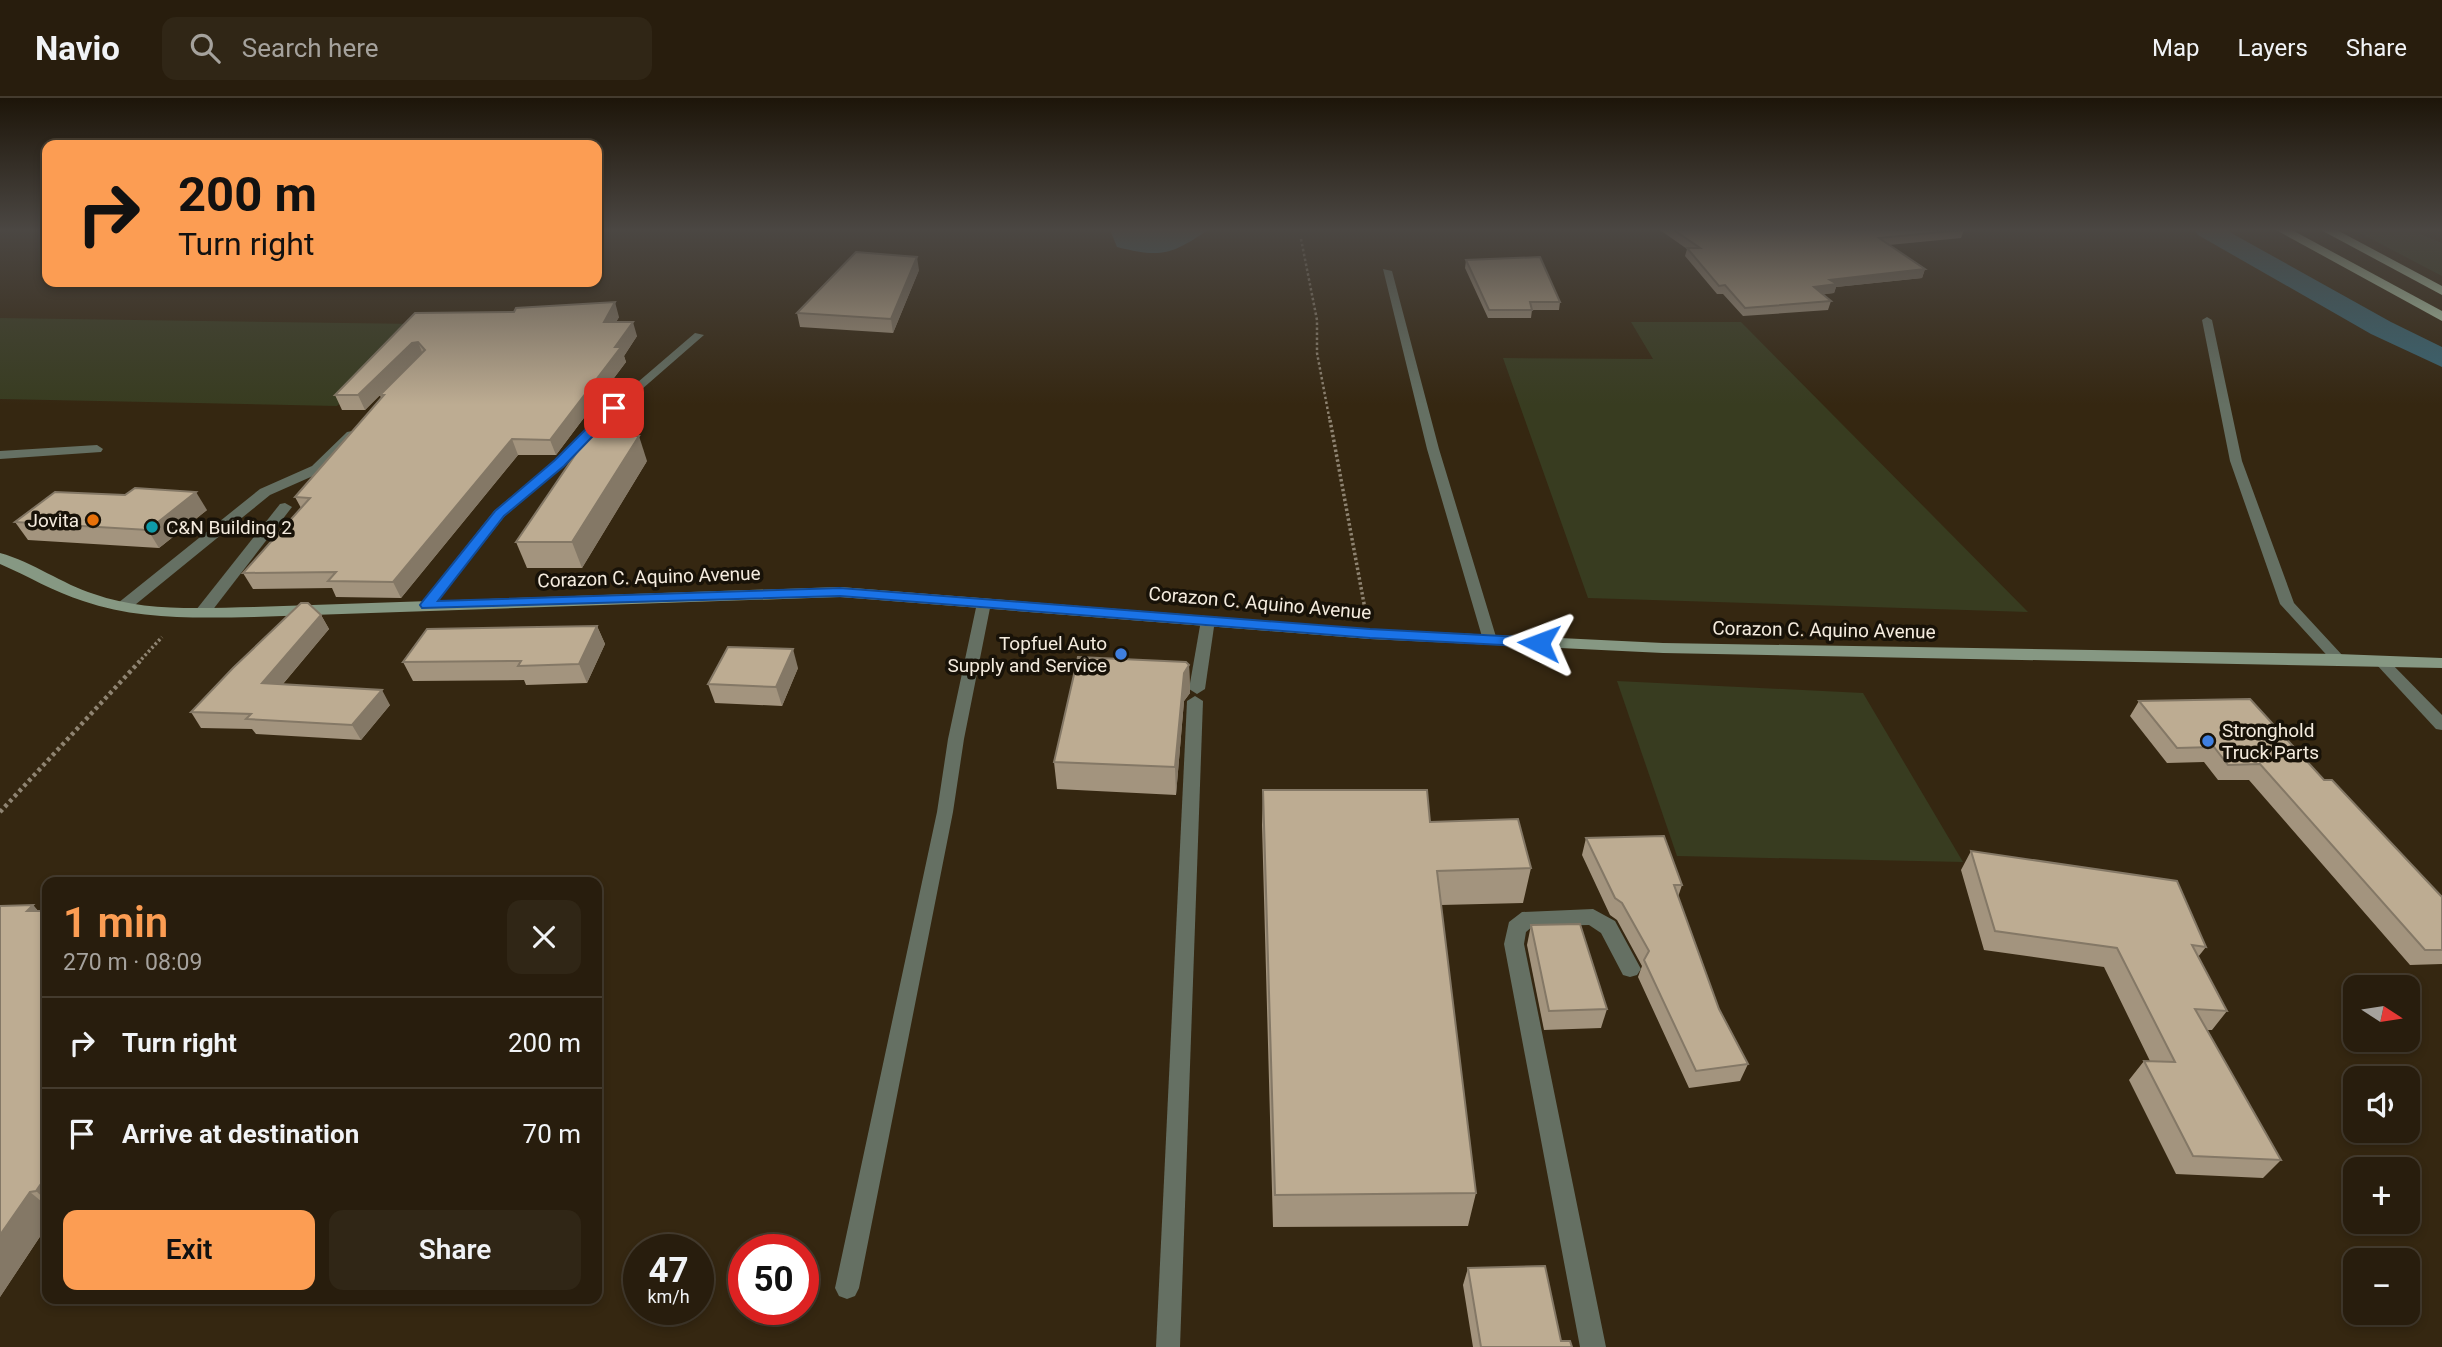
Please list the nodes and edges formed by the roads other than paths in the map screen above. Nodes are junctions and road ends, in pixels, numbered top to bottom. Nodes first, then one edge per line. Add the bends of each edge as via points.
1 (1391, 288) edge
2 (2389, 288) edge
3 (2442, 317) edge
4 (2207, 320) dead end
5 (699, 335) dead end
6 (364, 423) edge
7 (97, 449) dead end
8 (0, 455) edge
9 (285, 506) dead end
10 (0, 558) edge
11 (984, 603) junction
12 (427, 605) junction
13 (124, 606) junction
14 (202, 613) junction
15 (1208, 620) junction
16 (1490, 640) junction
17 (2338, 659) junction
18 (2381, 661) junction
19 (2442, 663) edge
20 (2442, 725) edge
21 (1630, 969) dead end
22 (847, 1288) dead end
23 (1168, 1347) edge
24 (1594, 1347) edge

1 - 16 lane
2 - 3 highway
4 - 17 lane via 2236,461 2287,604
5 - 12 lane via 499,514
6 - 13 street via 317,469 265,492
7 - 8 lane
9 - 14 street
10 - 13 main road, Corazon C. Aquino Avenue via 89,598
11 - 12 main road, Corazon C. Aquino Avenue via 840,592
11 - 15 main road, Corazon C. Aquino Avenue
11 - 22 lane
12 - 14 main road, Corazon C. Aquino Avenue
13 - 14 main road, Corazon C. Aquino Avenue
15 - 16 main road, Corazon C. Aquino Avenue
15 - 23 lane via 1196,695
16 - 17 main road, Corazon C. Aquino Avenue via 1663,648
17 - 18 main road, Corazon C. Aquino Avenue
18 - 19 main road, Corazon C. Aquino Avenue
18 - 20 lane
21 - 24 street via 1608,927 1593,917 1529,918 1516,928 1514,944

